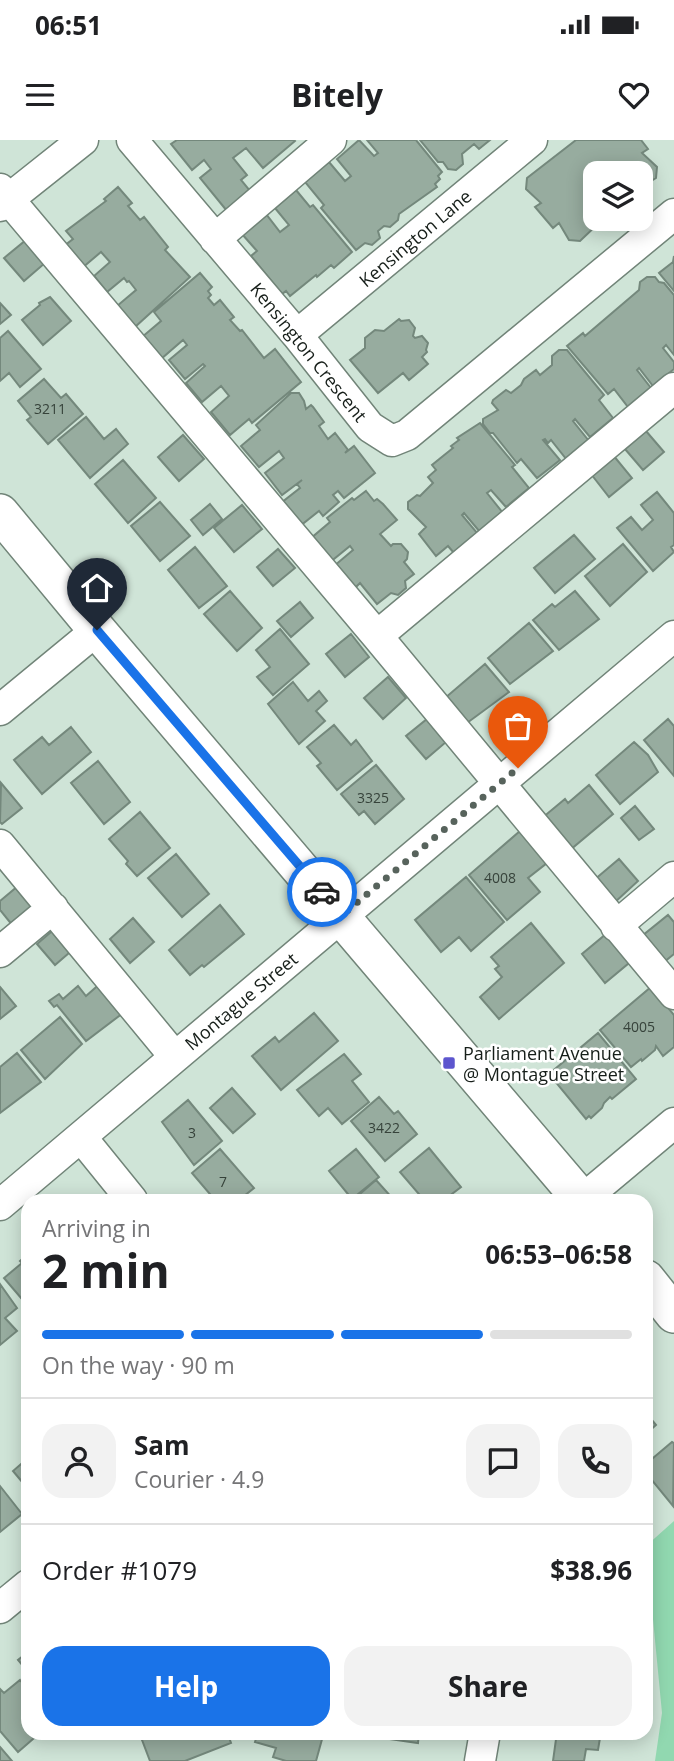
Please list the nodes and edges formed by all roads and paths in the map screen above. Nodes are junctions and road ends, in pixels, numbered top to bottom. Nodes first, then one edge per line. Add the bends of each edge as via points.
1 (83, 140) edge
2 (132, 140) edge
3 (331, 140) edge
4 (532, 140) edge
5 (3, 198) edge
6 (674, 214) edge
7 (215, 239) junction
8 (297, 335) junction
9 (674, 388) edge
10 (0, 513) edge
11 (97, 630) junction
12 (377, 636) junction
13 (674, 636) edge
14 (0, 710) edge
15 (499, 785) junction
16 (0, 845) edge
17 (674, 877) edge
18 (52, 908) junction
19 (342, 915) junction
20 (617, 926) junction
21 (0, 952) edge
22 (674, 994) edge
23 (175, 1057) junction
24 (674, 1123) edge
25 (81, 1137) junction
26 (127, 1194) edge
27 (577, 1194) edge
28 (589, 1194) edge
29 (0, 1205) edge
30 (653, 1288) edge
31 (674, 1314) edge
32 (21, 1591) edge
33 (0, 1608) edge
34 (484, 1740) edge
35 (480, 1761) edge

1 - 5 street
2 - 7 street, Kensington Crescent
3 - 7 street
4 - 8 street, Kensington Lane
5 - 12 street
6 - 8 street, Kensington Crescent via 407,435 392,441 370,427
7 - 8 street, Kensington Crescent
9 - 12 street
10 - 11 main road
11 - 14 street
11 - 19 main road
12 - 15 street
13 - 15 street, Montague Street
15 - 19 street, Montague Street
15 - 20 street
16 - 18 street
17 - 20 street
18 - 21 street
18 - 23 street
19 - 23 street, Montague Street
19 - 27 main road
20 - 22 street
23 - 25 street, Montague Street
24 - 28 street
25 - 26 street
25 - 29 street, Montague Street
30 - 31 main road
32 - 33 street
34 - 35 street

